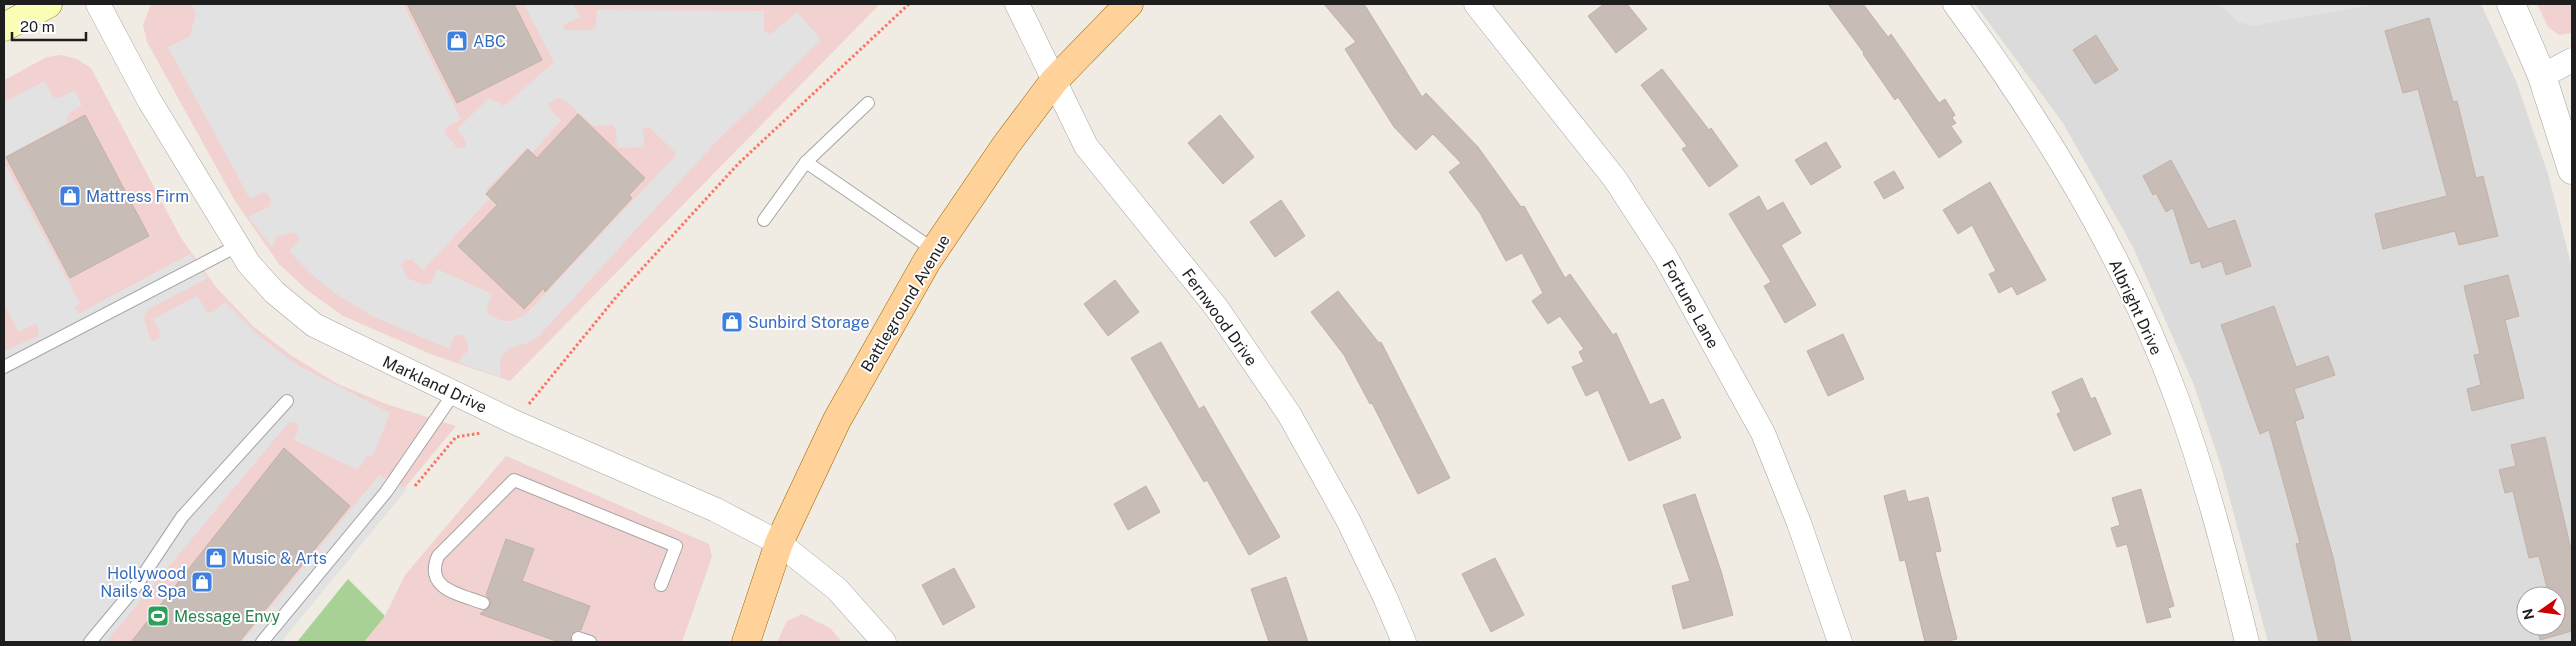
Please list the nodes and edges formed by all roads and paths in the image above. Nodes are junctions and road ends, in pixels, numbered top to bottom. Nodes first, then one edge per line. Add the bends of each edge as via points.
1 (48, 4) edge
2 (98, 4) edge
3 (909, 4) edge
4 (1017, 4) edge
5 (1129, 4) edge
6 (1476, 4) edge
7 (1955, 4) edge
8 (2511, 4) edge
9 (4, 27) edge
10 (2572, 60) edge
11 (2542, 76) junction
12 (1054, 82) junction
13 (868, 103) dead end
14 (806, 162) junction
15 (2572, 170) edge
16 (764, 220) dead end
17 (237, 246) junction
18 (934, 250) junction
19 (4, 367) edge
20 (454, 393) junction
21 (287, 401) dead end
22 (514, 422) junction
23 (410, 492) dead end
24 (779, 543) junction
25 (661, 585) dead end
26 (483, 603) dead end
27 (90, 642) edge
28 (262, 642) edge
29 (746, 642) edge
30 (884, 642) edge
31 (1404, 642) edge
32 (1840, 642) edge
33 (2247, 642) edge

1 - 9 main road
2 - 17 street, Markland Drive via 149,100
3 - 22 path via 738,164 617,296
4 - 12 street, Fernwood Drive
5 - 12 main road, Battleground Avenue
6 - 32 street, Fortune Lane via 1615,179 1664,256 1763,433 1799,523
7 - 33 street, Albright Drive via 2018,92 2061,160 2152,338 2197,458 2221,535
8 - 11 street
10 - 11 street
11 - 15 street
12 - 18 main road, Battleground Avenue
12 - 31 street, Fernwood Drive via 1086,146 1216,307 1289,414 1348,520
13 - 14 lane
14 - 16 lane
14 - 18 lane
17 - 19 lane
17 - 20 street, Markland Drive via 274,292 314,325
18 - 24 main road, Battleground Avenue via 837,420
20 - 22 street, Markland Drive
20 - 28 lane via 386,492
21 - 27 lane via 182,517 134,589
22 - 23 path via 456,437
22 - 24 street, Markland Drive via 716,510
24 - 29 main road, Battleground Avenue
24 - 30 street, Markland Drive via 837,589
25 - 26 lane via 676,546 514,480 438,556 433,568 436,580 445,588

